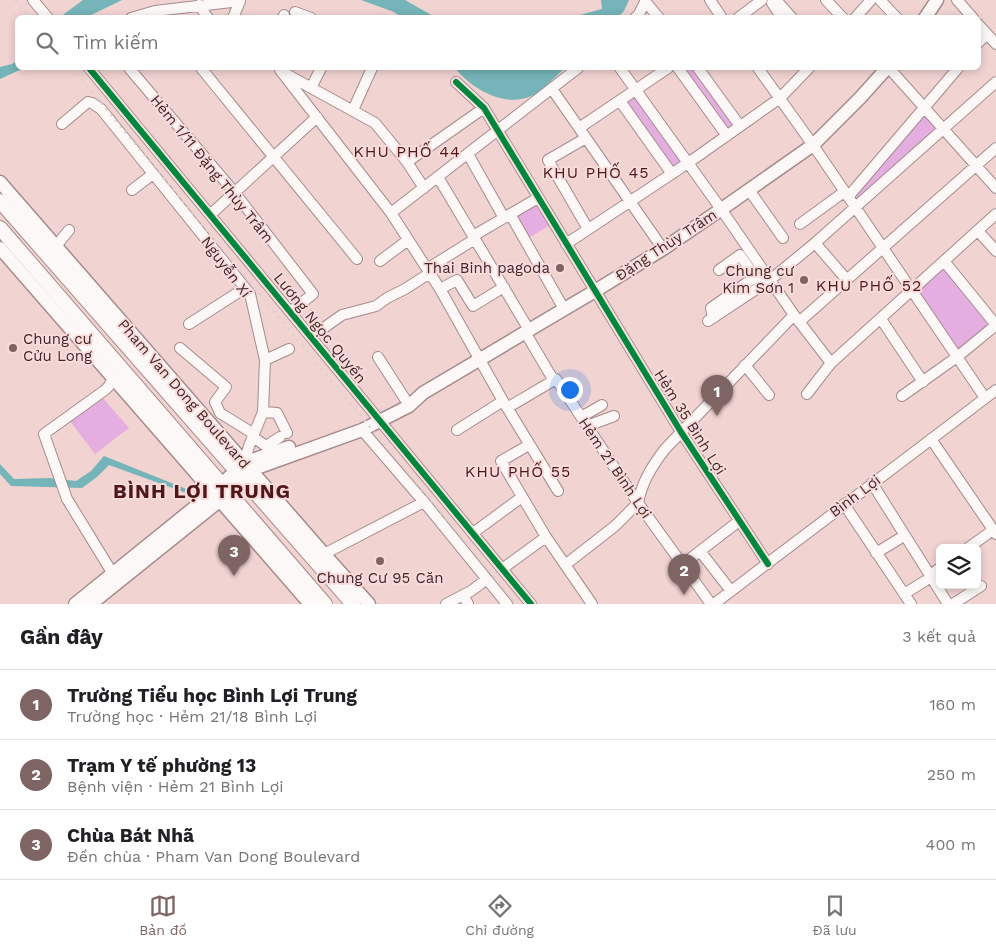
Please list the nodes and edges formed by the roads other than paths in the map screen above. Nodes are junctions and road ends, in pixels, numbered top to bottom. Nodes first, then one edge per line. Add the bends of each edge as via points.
1 (34, 0) edge
2 (645, 0) edge
3 (710, 0) edge
4 (762, 0) edge
5 (770, 0) edge
6 (776, 0) edge
7 (826, 0) edge
8 (872, 0) edge
9 (880, 0) edge
10 (937, 0) edge
11 (958, 0) edge
12 (199, 5) junction
13 (295, 12) dead end
14 (158, 14) edge
15 (46, 15) edge
16 (206, 15) edge
17 (235, 15) edge
18 (302, 15) edge
19 (638, 15) edge
20 (657, 15) edge
21 (720, 15) edge
22 (742, 15) edge
23 (780, 15) edge
24 (789, 15) edge
25 (840, 15) edge
26 (858, 15) edge
27 (893, 15) edge
28 (927, 15) edge
29 (970, 15) edge
30 (981, 27) edge
31 (987, 34) junction
32 (981, 40) edge
33 (996, 44) edge
34 (91, 70) edge
35 (130, 70) edge
36 (203, 70) edge
37 (278, 70) edge
38 (279, 70) edge
39 (321, 70) edge
40 (371, 70) edge
41 (576, 70) edge
42 (622, 70) edge
43 (665, 70) edge
44 (679, 70) edge
45 (699, 70) edge
46 (759, 70) edge
47 (807, 70) edge
48 (886, 70) edge
49 (890, 70) edge
50 (956, 70) edge
51 (456, 82) dead end
52 (996, 82) edge
53 (311, 88) junction
54 (636, 88) junction
55 (552, 89) junction
56 (780, 98) junction
57 (620, 101) junction
58 (924, 107) junction
59 (484, 108) junction
60 (352, 110) junction
61 (318, 117) junction
62 (62, 124) dead end
63 (740, 126) junction
64 (579, 128) junction
65 (944, 129) junction
66 (497, 132) junction
67 (727, 136) junction
68 (586, 138) junction
69 (813, 145) junction
70 (996, 148) edge
71 (468, 154) junction
72 (274, 157) junction
73 (407, 162) junction
74 (688, 163) junction
75 (976, 166) junction
76 (153, 174) junction
77 (672, 174) junction
78 (438, 177) junction
79 (0, 182) edge
80 (424, 188) junction
81 (996, 188) edge
82 (132, 190) dead end
83 (749, 190) junction
84 (235, 193) junction
85 (846, 195) junction
86 (538, 198) junction
87 (0, 201) edge
88 (629, 202) junction
89 (855, 208) junction
90 (721, 209) junction
91 (391, 213) junction
92 (996, 214) edge
93 (210, 215) junction
94 (507, 216) junction
95 (800, 224) dead end
96 (0, 228) edge
97 (588, 229) junction
98 (69, 230) dead end
99 (978, 231) junction
100 (474, 237) junction
101 (783, 238) dead end
102 (408, 240) junction
103 (815, 243) junction
104 (566, 244) junction
105 (56, 246) junction
106 (0, 248) edge
107 (882, 248) junction
108 (662, 249) junction
109 (996, 251) edge
110 (357, 259) dead end
111 (380, 261) dead end
112 (944, 261) junction
113 (719, 270) dead end
114 (428, 271) junction
115 (847, 280) junction
116 (762, 281) junction
117 (504, 287) junction
118 (245, 288) junction
119 (440, 289) junction
120 (595, 291) junction
121 (911, 291) junction
122 (564, 309) junction
123 (290, 312) junction
124 (712, 318) dead end
125 (796, 319) junction
126 (881, 319) junction
127 (189, 324) dead end
128 (996, 325) edge
129 (527, 331) junction
130 (311, 337) junction
131 (180, 348) dead end
132 (289, 349) dead end
133 (378, 357) dead end
134 (957, 357) junction
135 (479, 359) junction
136 (265, 360) junction
137 (831, 363) junction
138 (745, 365) junction
139 (113, 378) junction
140 (554, 381) junction
141 (923, 382) junction
142 (996, 390) edge
143 (423, 393) junction
144 (807, 394) dead end
145 (769, 395) dead end
146 (902, 396) dead end
147 (985, 398) junction
148 (405, 399) junction
149 (505, 405) junction
150 (602, 405) dead end
151 (147, 407) junction
152 (263, 412) junction
153 (614, 416) dead end
154 (581, 417) junction
155 (378, 418) junction
156 (587, 426) junction
157 (362, 430) junction
158 (457, 430) dead end
159 (681, 432) junction
160 (253, 436) junction
161 (930, 439) junction
162 (530, 445) junction
163 (243, 471) junction
164 (872, 483) junction
165 (558, 491) dead end
166 (221, 492) junction
167 (522, 497) junction
168 (424, 502) junction
169 (638, 503) junction
170 (844, 504) junction
171 (740, 521) junction
172 (995, 532) edge
173 (473, 533) junction
174 (546, 537) junction
175 (899, 540) dead end
176 (975, 544) edge
177 (700, 551) junction
178 (876, 554) junction
179 (284, 556) junction
180 (319, 557) junction
181 (768, 564) junction
182 (565, 565) junction
183 (682, 565) junction
184 (502, 569) junction
185 (936, 571) edge
186 (113, 574) junction
187 (927, 578) junction
188 (487, 579) junction
189 (976, 589) edge
190 (731, 591) junction
191 (904, 594) junction
192 (462, 600) edge
193 (74, 604) edge
194 (91, 604) edge
195 (310, 604) edge
196 (317, 604) edge
197 (325, 604) edge
198 (352, 604) edge
199 (360, 604) edge
200 (369, 604) edge
201 (446, 604) edge
202 (507, 604) edge
203 (531, 604) edge
204 (592, 604) edge
205 (712, 604) edge
206 (911, 604) edge
207 (948, 604) edge
208 (953, 604) edge

1 - 15 street
2 - 19 street
2 - 20 street
3 - 21 street
4 - 22 street
5 - 23 street
6 - 24 street
7 - 25 street
8 - 26 street
9 - 27 street
10 - 28 main road
11 - 29 street
12 - 14 street
12 - 16 street
12 - 17 street via 240,1
13 - 18 street
30 - 31 street
31 - 32 street
31 - 33 street
34 - 93 street, Lương Ngọc Quyến
35 - 84 street, Hẻm 1/11 Đặng Thùy Trâm
36 - 72 street
37 - 61 street
38 - 53 street
39 - 53 street
40 - 60 street
41 - 55 street
42 - 54 street
43 - 54 street
44 - 67 street
45 - 63 street
46 - 56 street
47 - 56 street
48 - 69 main road, Đặng Thùy Trâm
49 - 58 street
50 - 58 street
51 - 59 street, Hẻm 35 Bình Lợi
52 - 65 street
53 - 60 street
54 - 57 street
54 - 74 street
55 - 64 street
55 - 66 street
56 - 63 street
56 - 69 street
57 - 64 street
57 - 77 street
58 - 65 street
58 - 85 street
59 - 66 street, Hẻm 35 Bình Lợi
59 - 73 street
60 - 73 street via 375,123
61 - 72 street
61 - 91 street
62 - 76 street, Nguyễn Xí via 81,106 92,103 101,109
63 - 67 street
64 - 68 street
65 - 75 street
65 - 89 street
66 - 71 street
66 - 86 street, Hẻm 35 Bình Lợi
67 - 74 street
68 - 88 street
68 - 97 street via 548,160
69 - 83 main road, Đặng Thùy Trâm
69 - 85 street
70 - 75 street
71 - 78 street
71 - 94 street
72 - 84 street
72 - 110 street
73 - 80 street
74 - 77 street
74 - 90 street
75 - 81 street
75 - 107 street
76 - 82 street
76 - 118 street, Nguyễn Xí
77 - 88 street
78 - 80 street
78 - 100 street, Hẻm 21 Bình Lợi
79 - 105 main road, Pham Van Dong Boulevard
80 - 91 street
83 - 90 main road, Đặng Thùy Trâm
83 - 101 street
84 - 93 street
84 - 123 street, Hẻm 1/11 Đặng Thùy Trâm via 313,294
85 - 89 street
85 - 95 street
86 - 94 street
86 - 104 street, Hẻm 35 Bình Lợi
87 - 163 highway, Pham Van Dong Boulevard
88 - 97 street
88 - 108 street
89 - 103 street
89 - 107 street
90 - 108 main road, Đặng Thùy Trâm
90 - 116 street
91 - 102 street
92 - 99 street
93 - 123 street, Lương Ngọc Quyến
94 - 100 street
94 - 122 street
96 - 151 highway, Pham Van Dong Boulevard
97 - 104 street
98 - 105 street
99 - 109 street
99 - 112 street
100 - 114 street
100 - 117 street, Hẻm 21 Bình Lợi
102 - 111 street
102 - 114 street
103 - 115 street
103 - 116 street
104 - 120 street, Hẻm 35 Bình Lợi
105 - 163 main road, Pham Van Dong Boulevard
106 - 139 main road, Pham Van Dong Boulevard
107 - 115 street
107 - 121 street
108 - 120 main road, Đặng Thùy Trâm
112 - 121 street
112 - 128 street
113 - 116 street via 740,255
114 - 119 street
114 - 130 street via 405,290 376,306 342,315
115 - 125 street
116 - 124 street
116 - 125 street
117 - 119 street via 472,306 457,280
117 - 129 street, Hẻm 21 Bình Lợi
118 - 127 street
118 - 136 street, Nguyễn Xí via 250,294
119 - 135 street
120 - 122 main road, Đặng Thùy Trâm
120 - 159 street, Hẻm 35 Bình Lợi
121 - 126 street
121 - 134 street
122 - 129 main road, Đặng Thùy Trâm
123 - 130 street, Lương Ngọc Quyến
125 - 137 street
125 - 138 street
126 - 137 street
126 - 141 street
128 - 134 street
129 - 135 main road, Đặng Thùy Trâm
129 - 140 street, Hẻm 21 Bình Lợi
130 - 155 street, Lương Ngọc Quyến
131 - 160 street via 226,387 215,402 220,413
132 - 136 street
133 - 148 street
134 - 141 street
134 - 147 street
135 - 143 main road, Đặng Thùy Trâm
135 - 149 street
136 - 152 street, Nguyễn Xí
137 - 144 street
138 - 145 street
138 - 159 street
139 - 151 main road, Pham Van Dong Boulevard
139 - 186 street via 105,390 44,434 67,499
140 - 149 street
140 - 154 street, Hẻm 21 Bình Lợi via 556,379
141 - 146 street
142 - 147 street, Bình Lợi
143 - 148 main road, Đặng Thùy Trâm
143 - 155 main road, Đặng Thùy Trâm via 409,406
147 - 161 street, Bình Lợi
148 - 155 main road, Đặng Thùy Trâm
149 - 158 street
149 - 162 street
150 - 154 street
151 - 166 highway, Pham Van Dong Boulevard
152 - 160 street, Nguyễn Xí
152 - 160 street via 277,413 283,435 266,446
153 - 156 street
154 - 156 street, Hẻm 21 Bình Lợi
155 - 157 main road, Đặng Thùy Trâm
155 - 163 main road, Đặng Thùy Trâm
155 - 173 street, Lương Ngọc Quyến
156 - 169 street, Hẻm 21 Bình Lợi
157 - 163 main road, Đặng Thùy Trâm
157 - 168 street
159 - 169 street via 652,467 640,490
159 - 171 street, Hẻm 35 Bình Lợi
160 - 163 street, Nguyễn Xí
161 - 164 street, Bình Lợi
161 - 172 street
162 - 165 street
162 - 167 street via 501,461
163 - 166 main road, Nguyễn Xí
163 - 180 highway, Pham Van Dong Boulevard
164 - 170 street, Bình Lợi
164 - 187 street
166 - 179 highway, Pham Van Dong Boulevard
166 - 186 main road, Nguyễn Xí
166 - 194 main road, Nguyễn Xí
166 - 195 main road, Pham Van Dong Boulevard
167 - 173 street
167 - 174 street
168 - 180 street
168 - 188 street
169 - 182 street via 615,526
169 - 183 street, Hẻm 21 Bình Lợi
170 - 178 street
170 - 181 street, Bình Lợi
171 - 177 street
171 - 181 street, Hẻm 35 Bình Lợi
172 - 176 street
173 - 184 street, Lương Ngọc Quyến
174 - 182 street
174 - 184 street
175 - 178 street
177 - 183 street
177 - 190 street
178 - 191 street
179 - 196 main road, Pham Van Dong Boulevard via 294,577
179 - 197 highway, Pham Van Dong Boulevard
180 - 198 highway, Pham Van Dong Boulevard
180 - 199 main road, Pham Van Dong Boulevard
180 - 200 main road, Pham Van Dong Boulevard
181 - 190 street, Bình Lợi
182 - 204 street
183 - 205 street, Hẻm 21 Bình Lợi
184 - 203 street, Lương Ngọc Quyến
185 - 187 street
186 - 193 main road, Nguyễn Xí
187 - 191 street
187 - 207 street
188 - 192 street
188 - 202 street
189 - 208 street
190 - 205 street, Bình Lợi
191 - 206 street
192 - 201 street

